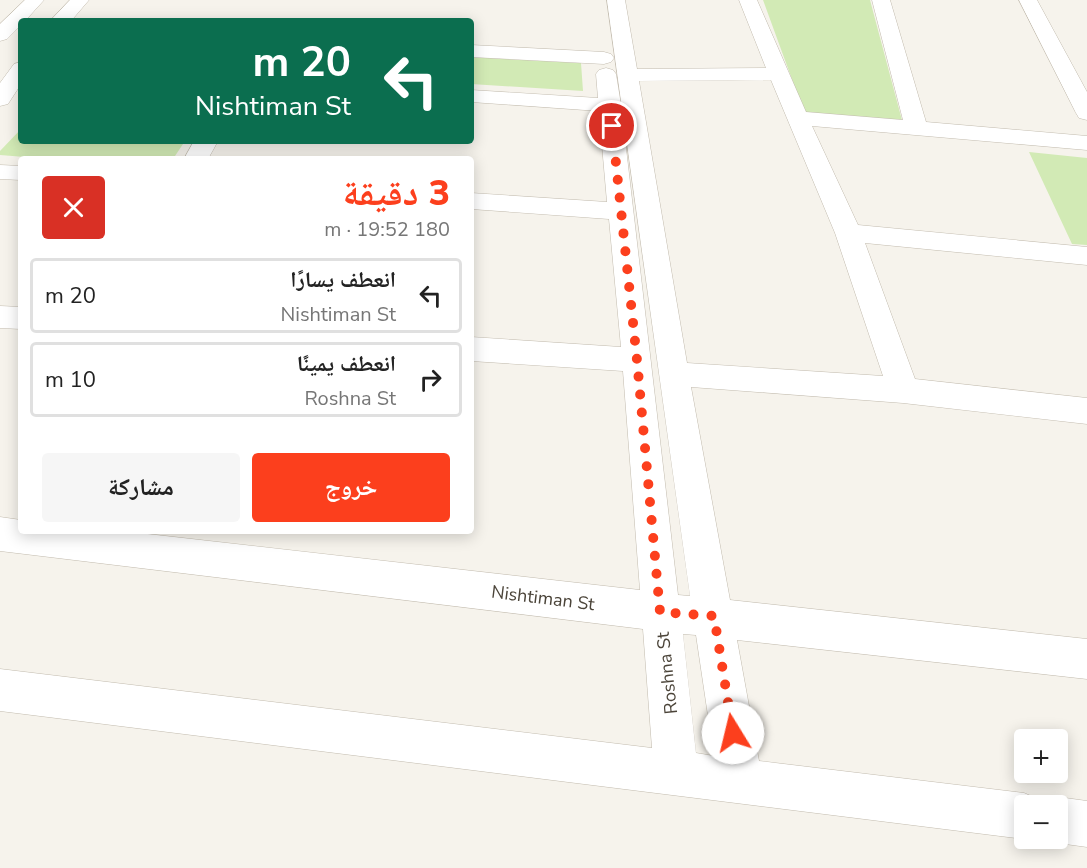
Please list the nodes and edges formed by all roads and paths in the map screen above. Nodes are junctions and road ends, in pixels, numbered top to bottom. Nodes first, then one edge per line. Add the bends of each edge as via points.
1 (35, 0) edge
2 (80, 0) edge
3 (597, 0) edge
4 (616, 0) edge
5 (748, 0) edge
6 (881, 0) edge
7 (1028, 0) edge
8 (63, 18) edge
9 (2, 30) edge
10 (474, 51) edge
11 (1062, 61) junction
12 (1087, 63) edge
13 (616, 67) junction
14 (18, 72) edge
15 (778, 74) junction
16 (474, 96) edge
17 (0, 99) edge
18 (610, 105) junction
19 (1087, 113) edge
20 (797, 118) junction
21 (916, 128) junction
22 (1087, 143) edge
23 (0, 172) edge
24 (18, 173) edge
25 (474, 201) edge
26 (619, 211) junction
27 (848, 233) junction
28 (1087, 256) edge
29 (0, 317) edge
30 (18, 318) edge
31 (474, 349) edge
32 (637, 360) junction
33 (673, 374) junction
34 (903, 390) junction
35 (1087, 411) edge
36 (0, 534) edge
37 (660, 612) junction
38 (714, 616) junction
39 (1087, 659) edge
40 (0, 690) edge
41 (676, 774) junction
42 (740, 780) junction
43 (1014, 815) edge
44 (1068, 821) edge
45 (1087, 824) edge

1 - 9 street
2 - 8 street
3 - 13 street, Roshna St
4 - 13 street, Roshna St
5 - 15 street
6 - 21 street
7 - 11 street
10 - 13 street
11 - 12 street
11 - 19 street
13 - 15 street
13 - 18 street, Roshna St
13 - 33 street, Roshna St
14 - 17 street
15 - 20 street
16 - 18 street
18 - 26 street, Roshna St
20 - 21 street
20 - 27 street
21 - 22 street
23 - 24 street
25 - 26 street
26 - 32 street, Roshna St
27 - 28 street
27 - 34 street
29 - 30 street
31 - 32 street
32 - 37 street, Roshna St
33 - 34 street
33 - 38 street, Roshna St
34 - 35 street
36 - 37 street, Nishtiman St
37 - 38 street, Nishtiman St
37 - 41 street, Roshna St
38 - 39 street, Nishtiman St
38 - 42 street, Roshna St
40 - 41 street
41 - 42 street
42 - 43 street
44 - 45 street

